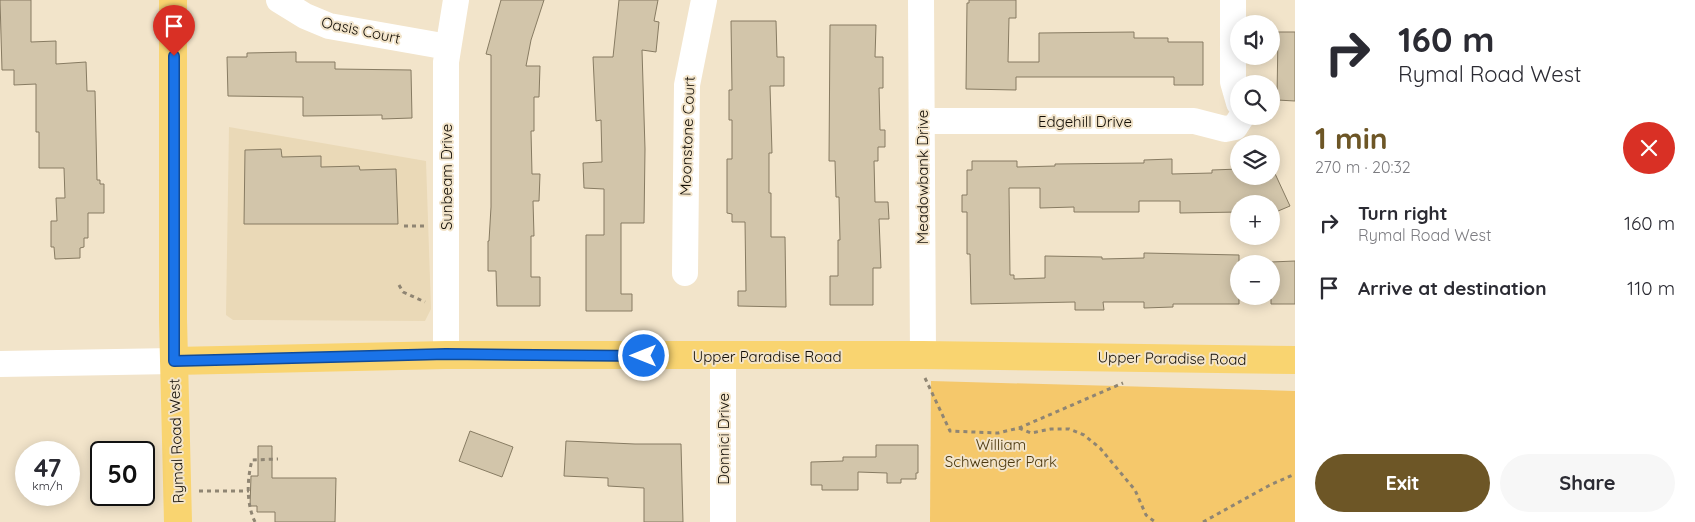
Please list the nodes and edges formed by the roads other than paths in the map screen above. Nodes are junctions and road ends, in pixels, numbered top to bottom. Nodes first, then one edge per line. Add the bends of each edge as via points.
1 (174, 0) edge
2 (279, 0) edge
3 (456, 0) edge
4 (704, 0) edge
5 (921, 0) edge
6 (1233, 0) edge
7 (448, 46) junction
8 (1233, 75) edge
9 (922, 121) junction
10 (1236, 125) edge
11 (685, 273) dead end
12 (446, 354) junction
13 (923, 355) junction
14 (723, 356) junction
15 (1295, 360) edge
16 (174, 361) junction
17 (0, 364) edge
18 (178, 522) edge
19 (723, 522) edge

1 - 16 main road, Rymal Road West
2 - 7 street, Oasis Court via 329,26
3 - 7 street, Sunbeam Drive
4 - 11 street, Moonstone Court via 687,85
5 - 9 street, Meadowbank Drive
6 - 8 street
7 - 12 street, Sunbeam Drive
9 - 10 street, Edgehill Drive via 1194,121 1225,129
9 - 13 street, Meadowbank Drive
12 - 14 main road, Upper Paradise Road
12 - 16 main road, Upper Paradise Road
13 - 14 main road, Upper Paradise Road
13 - 15 main road, Upper Paradise Road
14 - 19 street, Donnici Drive
16 - 17 street, Upper Paradise Road
16 - 18 main road, Rymal Road West

